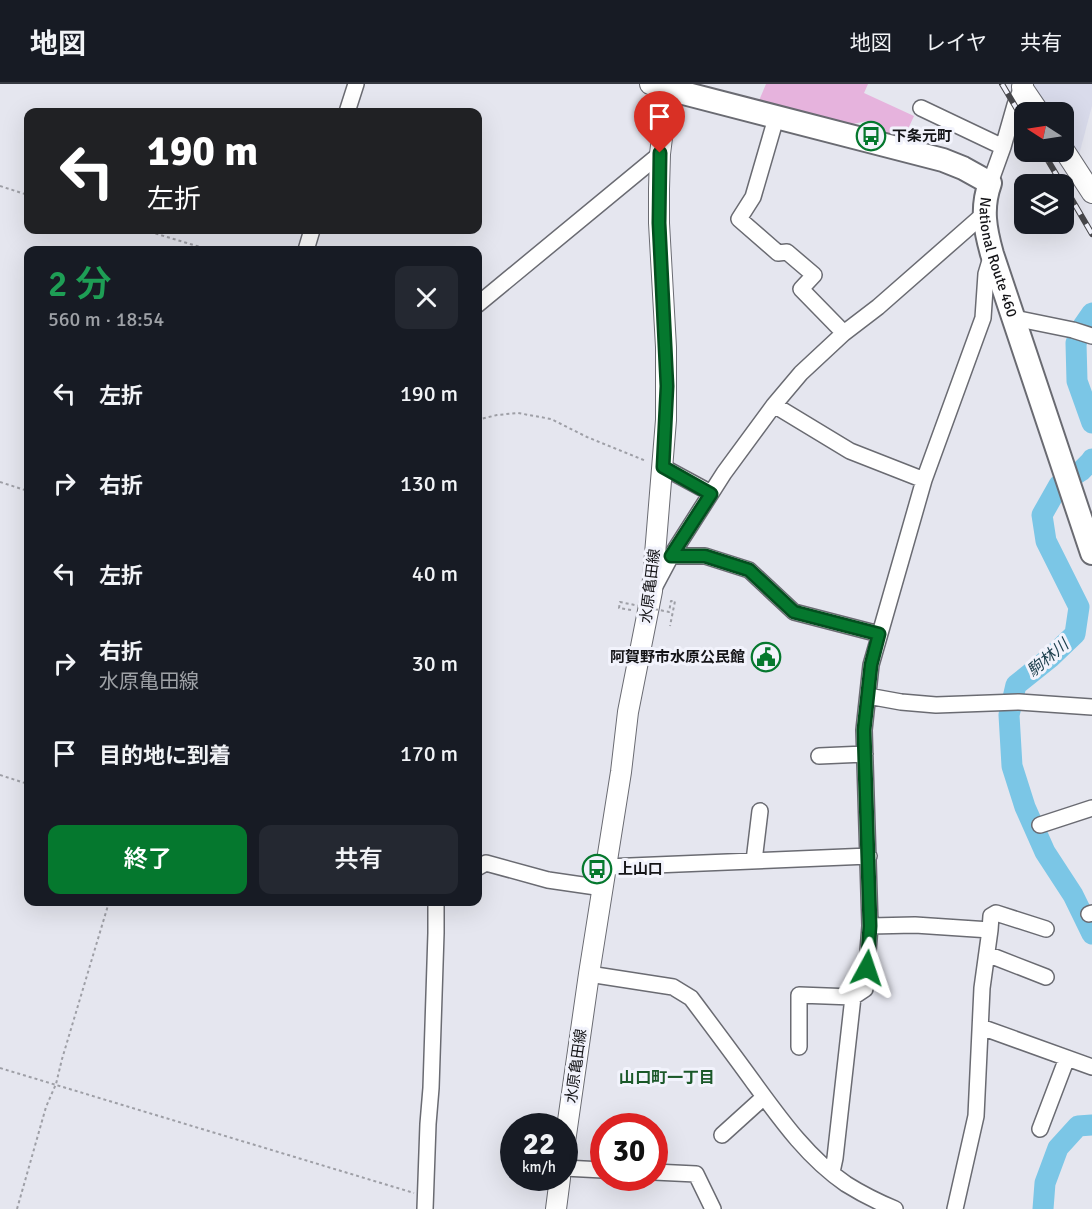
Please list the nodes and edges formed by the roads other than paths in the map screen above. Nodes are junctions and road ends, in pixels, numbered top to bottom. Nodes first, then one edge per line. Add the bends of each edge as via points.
1 (356, 84) edge
2 (1023, 85) edge
3 (663, 86) edge
4 (694, 90) edge
5 (1033, 102) edge
6 (348, 108) edge
7 (921, 108) dead end
8 (776, 118) junction
9 (1003, 147) junction
10 (660, 153) junction
11 (1072, 162) edge
12 (990, 183) junction
13 (1092, 193) edge
14 (984, 214) junction
15 (992, 254) junction
16 (482, 301) edge
17 (1014, 318) junction
18 (844, 333) junction
19 (1090, 336) edge
20 (774, 405) junction
21 (663, 467) junction
22 (924, 480) junction
23 (711, 494) junction
24 (1092, 553) edge
25 (671, 556) junction
26 (652, 591) junction
27 (879, 634) junction
28 (868, 696) junction
29 (1092, 707) edge
30 (865, 754) junction
31 (819, 756) dead end
32 (1092, 808) edge
33 (760, 811) dead end
34 (1040, 825) dead end
35 (868, 856) junction
36 (754, 861) junction
37 (482, 865) edge
38 (606, 867) junction
39 (603, 888) junction
40 (436, 906) edge
41 (870, 926) junction
42 (1046, 929) dead end
43 (990, 930) junction
44 (987, 954) junction
45 (589, 974) junction
46 (1046, 976) dead end
47 (853, 997) junction
48 (981, 1027) junction
49 (799, 1047) dead end
50 (1066, 1058) junction
51 (1092, 1067) edge
52 (764, 1097) junction
53 (569, 1113) edge
54 (1040, 1129) dead end
55 (722, 1135) dead end
56 (832, 1172) junction
57 (668, 1173) edge
58 (558, 1191) edge
59 (426, 1203) edge
60 (556, 1209) edge
61 (712, 1209) edge
62 (895, 1209) edge
63 (955, 1209) edge

1 - 6 street
2 - 5 main road
2 - 9 street
3 - 4 highway, National Route 460
3 - 10 main road, 水原亀田線
4 - 8 highway, National Route 460
7 - 9 street
8 - 12 highway, National Route 460 via 943,160
8 - 18 street via 753,197 739,219 778,253 787,252 814,274 801,289
9 - 12 street
10 - 16 street
10 - 21 main road, 水原亀田線 via 659,223 667,386
11 - 13 main road
12 - 14 highway, National Route 460
14 - 15 highway, National Route 460
14 - 18 street
15 - 17 highway, National Route 460
15 - 22 street via 986,274 983,318
17 - 19 street
17 - 24 highway, National Route 460
18 - 20 street
20 - 22 street via 850,451
20 - 23 street
21 - 23 street
21 - 26 main road, 水原亀田線
22 - 27 street
23 - 25 street
25 - 26 street
25 - 27 street via 705,556 749,570 794,612
26 - 38 main road, 水原亀田線 via 628,712
27 - 28 street
28 - 29 street via 936,705 1019,702
28 - 30 street
30 - 31 street
30 - 35 street
32 - 34 street
33 - 36 street
35 - 36 street
35 - 41 street
36 - 38 street
37 - 39 street
38 - 39 main road, 水原亀田線
39 - 45 main road, 水原亀田線
40 - 59 street
41 - 43 street
41 - 47 street via 865,989
42 - 43 street via 996,913 991,916
43 - 44 street
44 - 46 street
44 - 48 street
45 - 52 street via 673,987 691,998
45 - 53 main road, 水原亀田線
47 - 49 street via 799,995
47 - 56 street
48 - 50 street
48 - 63 street via 976,1116
50 - 51 street
50 - 54 street
52 - 55 street
52 - 56 street via 803,1146
56 - 62 street via 846,1184
57 - 61 street via 696,1174
58 - 60 main road

